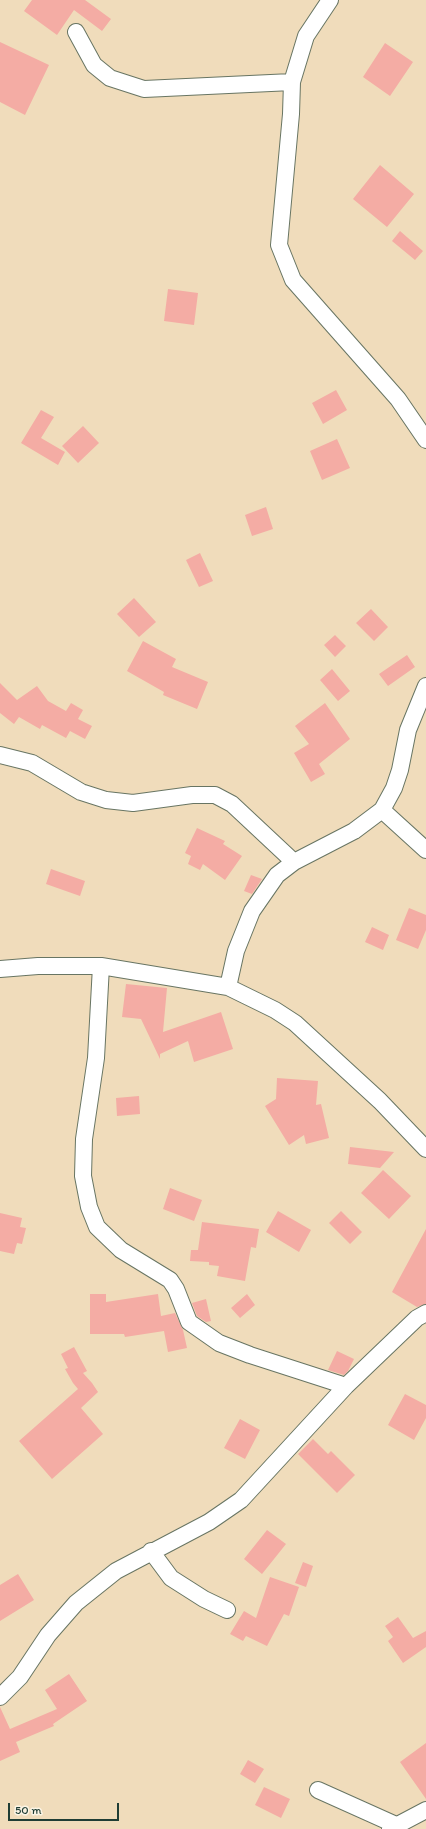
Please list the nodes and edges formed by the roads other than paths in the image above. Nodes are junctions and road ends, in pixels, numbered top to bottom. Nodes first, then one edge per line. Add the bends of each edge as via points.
1 (330, 0) edge
2 (76, 32) dead end
3 (292, 82) junction
4 (426, 440) edge
5 (426, 686) edge
6 (0, 755) edge
7 (382, 810) junction
8 (426, 850) edge
9 (294, 862) junction
10 (102, 966) junction
11 (0, 969) edge
12 (228, 987) junction
13 (426, 1149) edge
14 (426, 1313) edge
15 (346, 1386) junction
16 (151, 1551) junction
17 (227, 1610) dead end
18 (0, 1697) edge
19 (318, 1790) dead end
20 (426, 1810) edge
21 (393, 1827) edge

1 - 3 street via 306,36
2 - 3 street via 94,65 110,78 144,89
3 - 4 street via 279,245 292,280 398,399
5 - 7 street via 408,730 394,788
6 - 9 street via 32,763 81,792 106,800 133,803 192,795 215,795 237,809
7 - 8 street
7 - 9 street via 354,831
9 - 12 street via 277,875 252,911 236,951
10 - 11 street
10 - 12 street
10 - 15 street via 96,1058 83,1161 89,1207 97,1227 121,1250 170,1280 189,1322 219,1343
12 - 13 street via 295,1023 380,1101
14 - 15 street via 417,1318
15 - 16 street via 240,1500 209,1522
16 - 17 street via 171,1578
16 - 18 street via 116,1571 76,1603 48,1635 20,1677
19 - 21 street
20 - 21 street

